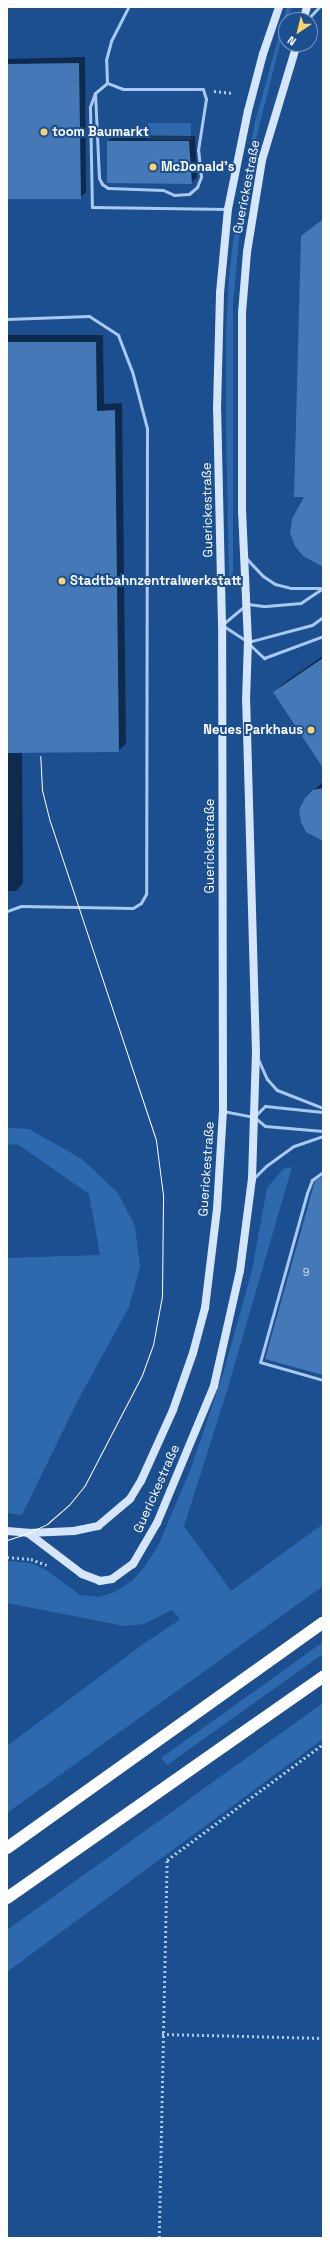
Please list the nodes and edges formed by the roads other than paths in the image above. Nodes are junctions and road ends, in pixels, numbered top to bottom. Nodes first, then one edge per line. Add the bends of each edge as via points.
1 (128, 7) edge
2 (279, 7) edge
3 (295, 52) edge
4 (107, 83) junction
5 (95, 93) junction
6 (228, 209) junction
7 (7, 319) edge
8 (245, 556) junction
9 (323, 588) edge
10 (247, 604) junction
11 (323, 617) edge
12 (222, 625) junction
13 (323, 636) edge
14 (248, 642) junction
15 (7, 911) edge
16 (256, 1053) junction
17 (323, 1108) edge
18 (223, 1110) junction
19 (323, 1112) edge
20 (254, 1116) junction
21 (323, 1131) edge
22 (323, 1136) edge
23 (323, 1172) edge
24 (252, 1179) junction
25 (323, 1380) edge
26 (7, 1531) edge
27 (28, 1533) junction
28 (323, 1623) edge
29 (323, 1677) edge
30 (7, 1848) edge
31 (7, 1898) edge

1 - 4 lane via 111,41 106,60
2 - 6 main road, Guerickestraße via 248,111
3 - 8 main road, Guerickestraße via 262,160 247,252 242,313 242,512
4 - 5 lane
4 - 5 lane via 123,89 203,89 206,99 198,150 201,177 197,187 189,194 174,195 163,190 108,188 102,184 99,178
5 - 6 lane via 90,116 92,207
6 - 12 main road, Guerickestraße via 220,293 217,409
7 - 15 lane via 89,316 118,335 132,371 147,436 146,894 141,903 133,908 21,906
8 - 9 lane via 263,576 275,584 290,588
8 - 10 main road, Guerickestraße
9 - 10 lane via 301,603 263,606
10 - 12 lane
10 - 14 main road, Guerickestraße
11 - 14 lane via 312,625
12 - 14 lane
12 - 18 main road, Guerickestraße
13 - 14 lane via 264,658
14 - 16 main road, Guerickestraße via 246,701
16 - 17 lane via 267,1079 277,1090
16 - 20 main road, Guerickestraße
18 - 20 lane
18 - 27 main road, Guerickestraße via 217,1209 205,1308 193,1353 173,1410 141,1481 130,1499 98,1526 74,1531
19 - 20 lane via 265,1106
20 - 21 lane via 265,1126
20 - 24 main road, Guerickestraße
22 - 24 lane via 294,1146
23 - 25 lane via 312,1180 307,1193 260,1362
24 - 27 main road, Guerickestraße via 240,1271 214,1386 157,1524 132,1564 112,1579 100,1581 82,1574
26 - 27 main road
28 - 30 highway
29 - 31 highway

